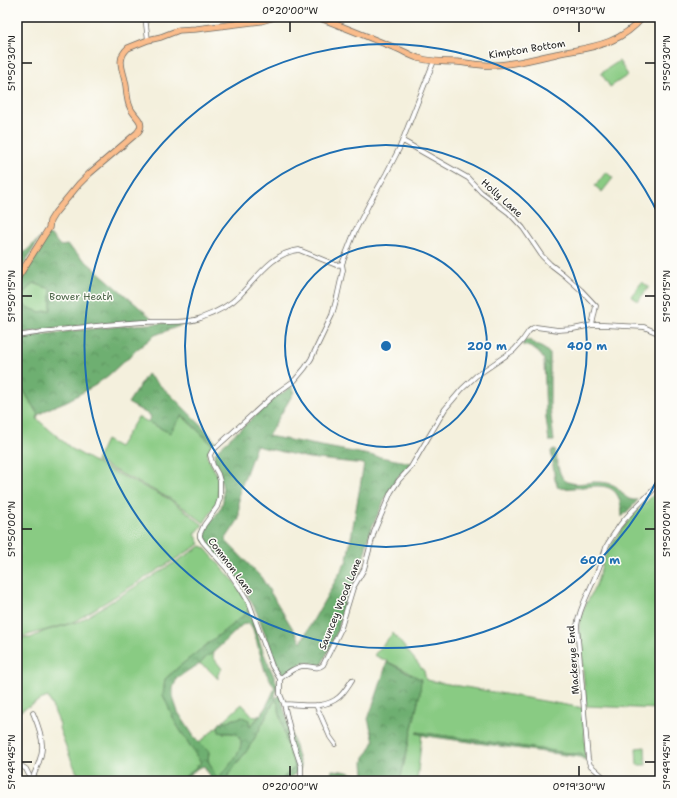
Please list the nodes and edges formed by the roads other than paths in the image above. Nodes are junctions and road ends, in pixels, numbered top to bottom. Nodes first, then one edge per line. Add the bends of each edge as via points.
1 (145, 17) edge
2 (275, 17) edge
3 (317, 17) edge
4 (643, 17) edge
5 (148, 40) junction
6 (434, 61) junction
7 (403, 141) junction
8 (342, 264) junction
9 (17, 279) edge
10 (592, 325) junction
11 (660, 334) edge
12 (17, 336) edge
13 (660, 482) edge
14 (280, 679) junction
15 (352, 680) dead end
16 (284, 704) junction
17 (316, 705) junction
18 (33, 713) dead end
19 (335, 744) dead end
20 (17, 763) edge
21 (26, 769) junction
22 (37, 769) junction
23 (32, 781) edge
24 (302, 781) edge
25 (608, 781) edge

1 - 5 street
2 - 5 main road via 261,22 179,30 161,38
3 - 6 main road, Kimpton Bottom via 418,58
4 - 6 main road, Kimpton Bottom via 620,36 595,47 495,65
5 - 9 main road via 128,48 121,60 129,105 140,121 140,130 90,173 55,213 49,228
6 - 7 street
7 - 8 street via 355,231
7 - 10 street, Holly Lane via 468,178 481,192 509,213 542,256 596,306
8 - 12 street via 336,265 298,250 292,251 263,269 239,296 221,310 195,320 94,326
8 - 14 street, Common Lane via 343,270 332,315 305,368 295,380 274,395 210,455 220,481 220,498 200,536 249,603 272,666
10 - 11 street, Sauncey Wood Lane via 644,327
10 - 14 street, Sauncey Wood Lane via 558,330 533,328 514,350 476,376 445,409 411,467 391,492 374,532 364,569 353,588 340,631 323,665 320,668 304,666
13 - 25 street, Mackerye End via 612,536 579,615 577,626 588,759 590,765
14 - 16 street, Common Lane via 280,694
15 - 17 street via 338,698 328,704
16 - 17 street
16 - 24 street, Common Lane via 301,766
17 - 19 street
18 - 22 street via 42,741 42,753
20 - 21 street
21 - 22 street
21 - 23 street
22 - 23 street

